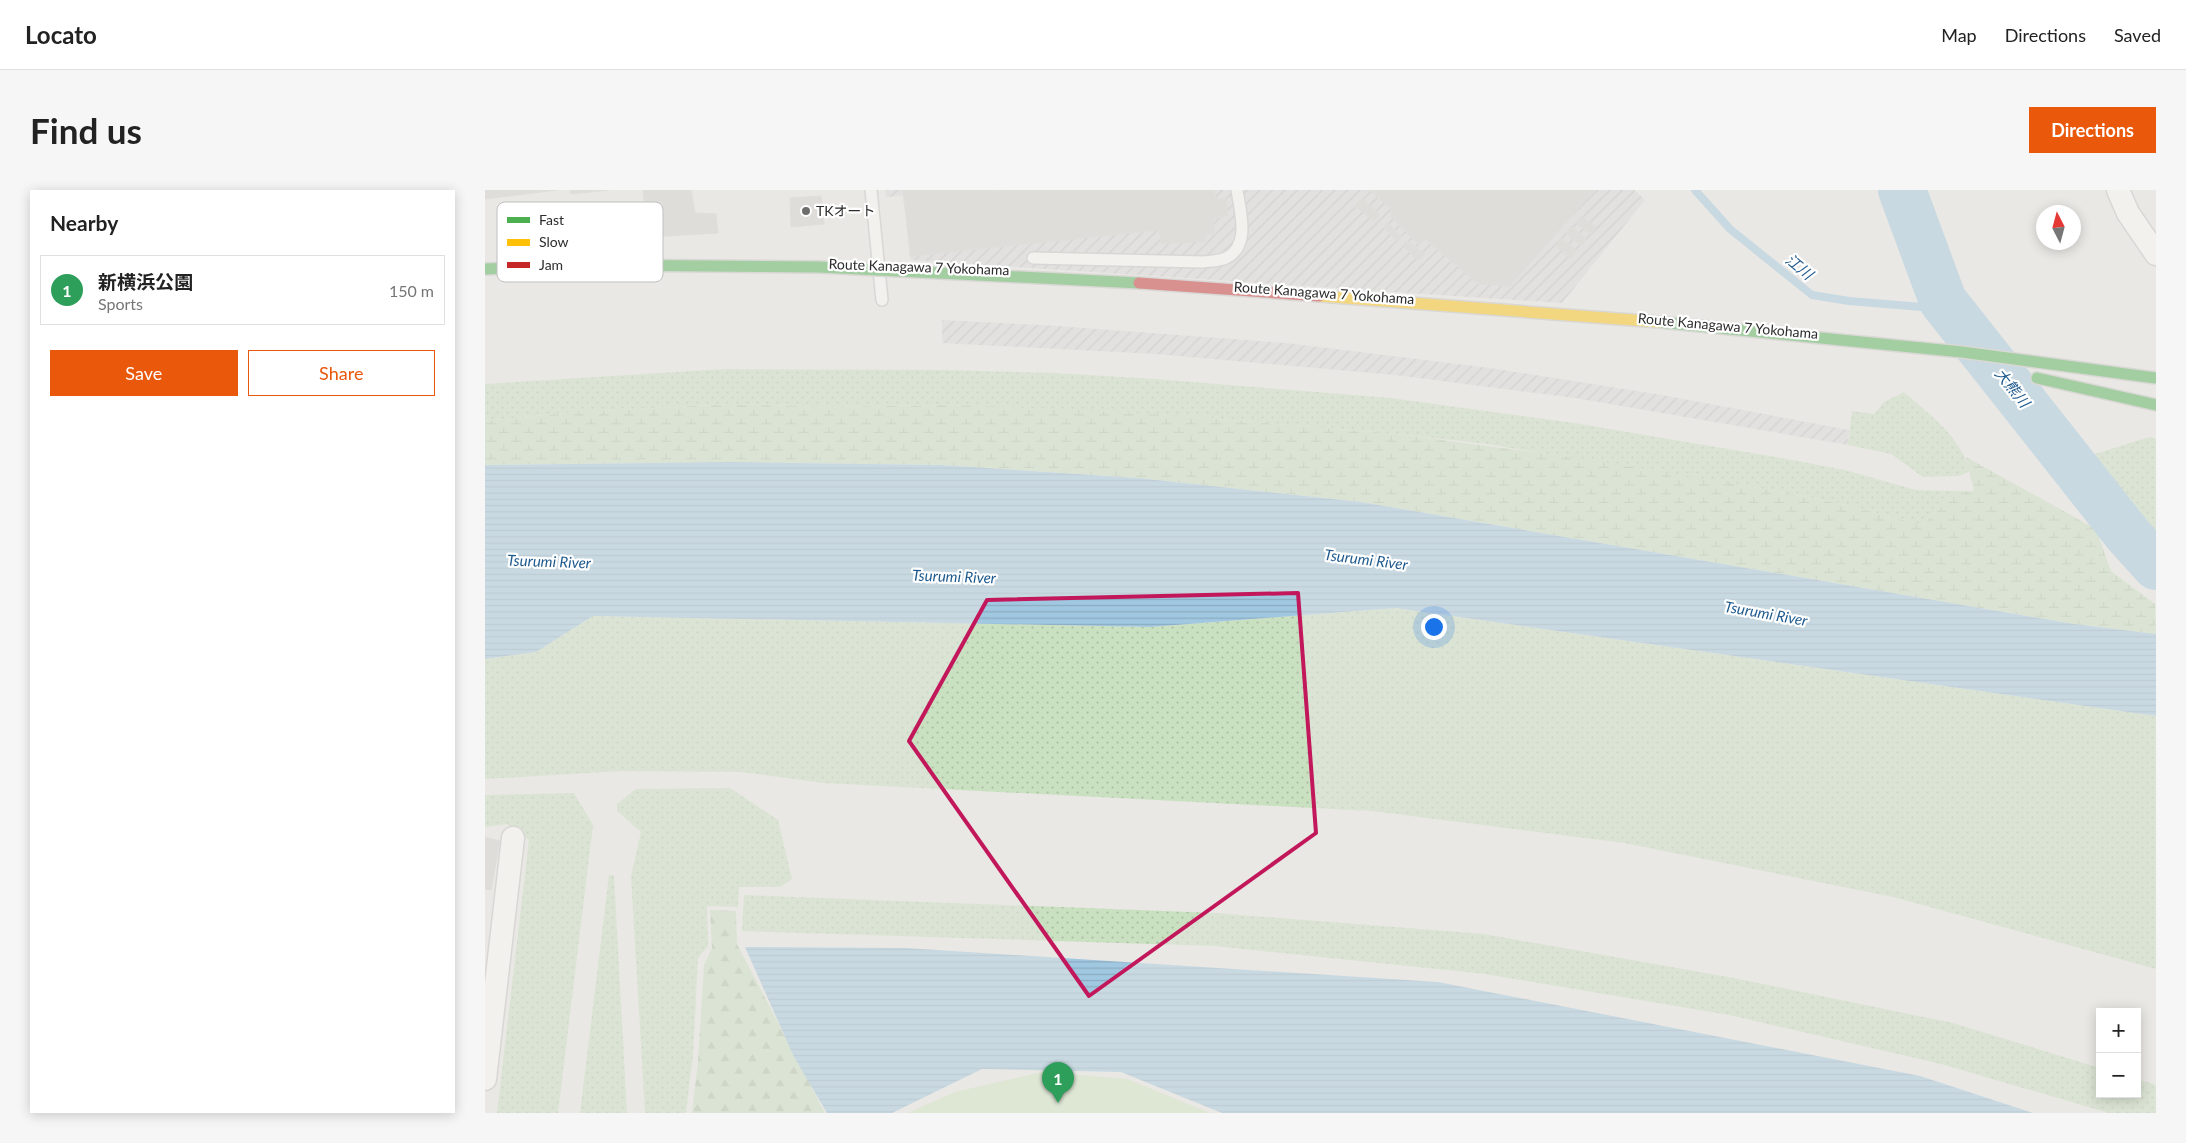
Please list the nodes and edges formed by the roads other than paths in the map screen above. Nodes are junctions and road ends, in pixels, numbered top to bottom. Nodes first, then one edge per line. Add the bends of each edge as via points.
1 (871, 190) edge
2 (1237, 190) edge
3 (2118, 190) edge
4 (2156, 254) edge
5 (1033, 258) dead end
6 (663, 265) edge
7 (663, 275) edge
8 (882, 300) dead end
9 (1835, 351) dead end
10 (2040, 360) junction
11 (2156, 371) edge
12 (2156, 378) edge
13 (2156, 399) edge
14 (2156, 405) edge
15 (513, 838) dead end
16 (485, 1079) edge

1 - 8 lane
2 - 5 lane via 1241,243 1225,259 1203,262
3 - 4 street via 2128,213
6 - 10 highway, Route Kanagawa 7 Yokohama, bridge via 761,265 989,274 1241,290 1737,328
7 - 9 highway, Route Kanagawa 7 Yokohama via 983,284 1717,338
10 - 11 highway, bridge
10 - 12 highway, Route Kanagawa 7 Yokohama, bridge
13 - 14 highway via 2033,377
15 - 16 street

